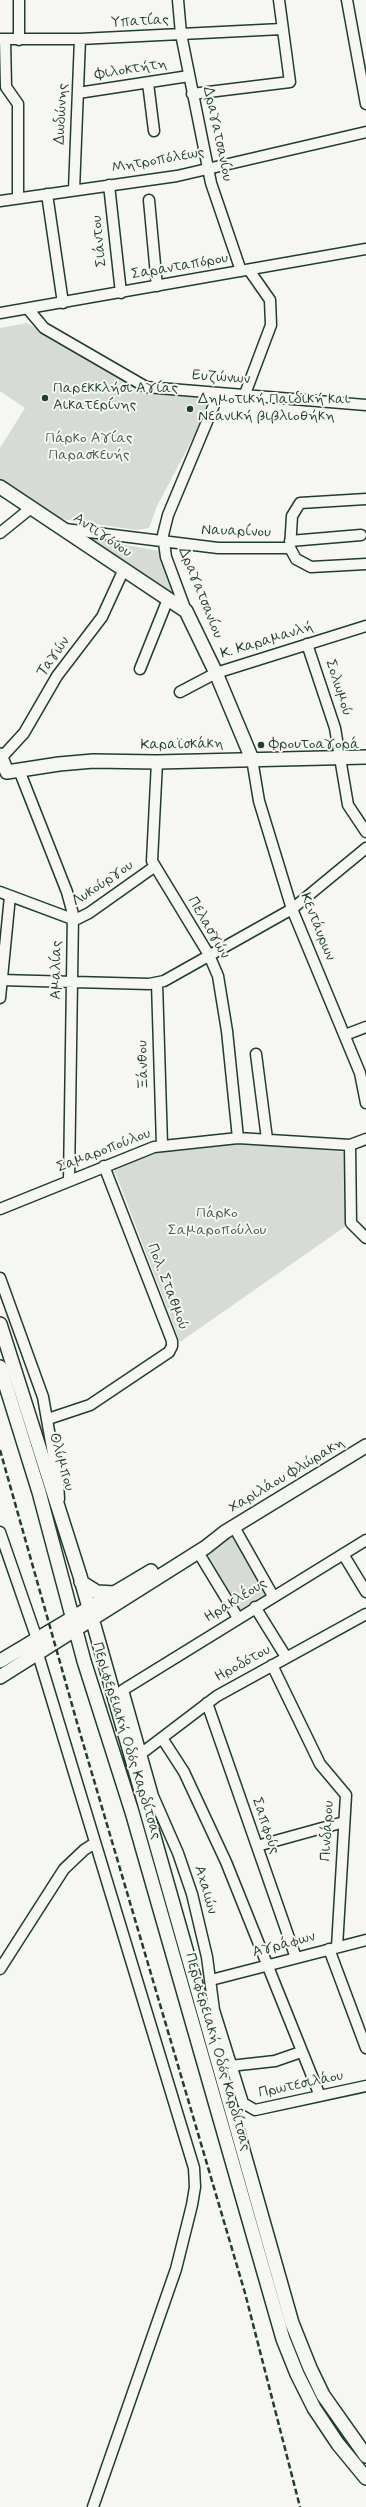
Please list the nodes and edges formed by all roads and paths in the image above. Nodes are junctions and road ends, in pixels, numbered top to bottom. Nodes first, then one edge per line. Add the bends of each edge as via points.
1 (19, 0) edge
2 (178, 0) edge
3 (279, 0) edge
4 (347, 0) edge
5 (282, 29) junction
6 (181, 34) junction
7 (3, 39) edge
8 (80, 39) junction
9 (18, 40) junction
10 (189, 76) junction
11 (148, 83) junction
12 (78, 93) junction
13 (192, 94) junction
14 (366, 104) edge
15 (154, 131) dead end
16 (366, 132) edge
17 (207, 168) junction
18 (109, 185) junction
19 (74, 190) junction
20 (47, 194) junction
21 (18, 198) junction
22 (0, 200) edge
23 (149, 200) dead end
24 (366, 249) edge
25 (245, 271) junction
26 (157, 286) junction
27 (121, 293) junction
28 (63, 303) junction
29 (28, 309) junction
30 (0, 313) edge
31 (218, 393) junction
32 (245, 394) junction
33 (366, 405) edge
34 (0, 487) edge
35 (366, 499) edge
36 (32, 508) junction
37 (63, 529) junction
38 (0, 533) edge
39 (361, 535) dead end
40 (163, 542) junction
41 (290, 544) junction
42 (366, 564) edge
43 (124, 570) junction
44 (168, 599) junction
45 (186, 611) junction
46 (366, 626) edge
47 (307, 644) junction
48 (140, 669) dead end
49 (216, 673) junction
50 (180, 692) dead end
51 (1, 757) edge
52 (366, 757) edge
53 (340, 758) junction
54 (252, 759) junction
55 (157, 762) junction
56 (9, 772) edge
57 (366, 832) edge
58 (366, 848) edge
59 (154, 867) junction
60 (0, 892) edge
61 (10, 896) junction
62 (292, 909) junction
63 (73, 920) junction
64 (209, 955) junction
65 (0, 980) edge
66 (72, 983) junction
67 (156, 983) junction
68 (0, 998) edge
69 (366, 1027) edge
70 (346, 1035) junction
71 (256, 1054) dead end
72 (366, 1103) edge
73 (238, 1138) junction
74 (366, 1139) edge
75 (267, 1140) junction
76 (162, 1145) junction
77 (350, 1145) junction
78 (104, 1166) junction
79 (69, 1181) junction
80 (0, 1209) edge
81 (366, 1238) edge
82 (0, 1278) edge
83 (0, 1324) edge
84 (0, 1367) edge
85 (48, 1419) junction
86 (366, 1446) edge
87 (59, 1513) junction
88 (230, 1530) junction
89 (0, 1532) edge
90 (366, 1540) edge
91 (198, 1552) junction
92 (343, 1554) junction
93 (81, 1582) junction
94 (366, 1592) edge
95 (115, 1593) junction
96 (273, 1596) junction
97 (255, 1607) junction
98 (90, 1614) junction
99 (366, 1614) edge
100 (238, 1618) junction
101 (74, 1625) junction
102 (37, 1639) junction
103 (38, 1654) junction
104 (286, 1657) junction
105 (0, 1661) edge
106 (272, 1665) junction
107 (0, 1677) edge
108 (123, 1690) joint
109 (207, 1703) junction
110 (162, 1738) junction
111 (142, 1753) junction
112 (344, 1822) junction
113 (95, 1843) junction
114 (257, 1846) junction
115 (366, 1940) edge
116 (333, 1948) junction
117 (296, 1958) junction
118 (269, 1965) junction
119 (0, 1969) edge
120 (211, 1980) junction
121 (366, 2048) edge
122 (301, 2052) junction
123 (230, 2066) junction
124 (366, 2086) edge
125 (320, 2096) junction
126 (243, 2103) joint
127 (366, 2456) edge
128 (366, 2478) edge
129 (93, 2507) edge

1 - 9 street
2 - 6 street, Δραγατσανίου
3 - 5 street
4 - 14 street
5 - 6 street, Υπατίας
5 - 13 street via 291,80 288,84
6 - 8 street, Υπατίας
6 - 10 street, Δραγατσανίου
7 - 9 street, Υπατίας
7 - 21 street via 6,87 18,104
8 - 9 street, Υπατίας
8 - 12 street, Δωδώνης
10 - 11 street, Φιλοκτήτη
10 - 13 street, Δραγατσανίου
11 - 12 street, Φιλοκτήτη
11 - 15 street
12 - 19 street, Δωδώνης
13 - 17 street, Δραγατσανίου
16 - 17 street, Μητροπόλεως
17 - 18 street, Μητροπόλεως via 177,176
17 - 25 street, Δραγατσανίου via 218,207
18 - 19 street, Μητροπόλεως
18 - 27 street, Σιάντου
19 - 20 street, Μητροπόλεως
20 - 21 street, Μητροπόλεως
20 - 28 street
21 - 22 street, Μητροπόλεως
23 - 26 street
24 - 25 street, Σαρανταπόρου
25 - 26 street, Σαρανταπόρου
25 - 32 street, Δραγατσανίου via 270,300 271,325
26 - 27 street, Σαρανταπόρου
27 - 28 street, Σαρανταπόρου
28 - 29 street, Σαρανταπόρου
29 - 30 street, Σαρανταπόρου
29 - 31 street, Ευζώνων via 44,328 138,384 162,389
31 - 32 street, Ευζώνων
31 - 40 street, Δραγατσανίου via 168,515
32 - 33 street, Ευζώνων
34 - 36 main road, Αντιγόνου
35 - 41 street via 300,503 294,511
36 - 37 main road, Αντιγόνου
36 - 38 street
37 - 40 street, Ναυαρίνου
37 - 43 main road, Αντιγόνου
39 - 41 street, Ναυαρίνου
40 - 41 street, Ναυαρίνου via 232,549
40 - 45 street, Δραγατσανίου
41 - 42 street via 296,559 311,567
43 - 44 main road, Αντιγόνου
43 - 51 street, Ταγών via 102,617 58,676 24,733
44 - 45 main road, Αντιγόνου
44 - 48 street
45 - 49 main road, Δραγατσανίου
46 - 47 street, Κ. Καραμανλή
47 - 49 street, Κ. Καραμανλή
47 - 53 street, Σολωμού via 335,728
49 - 50 street, Κ. Καραμανλή
49 - 54 main road, Δραγατσανίου
51 - 56 main road
52 - 53 main road, Καραϊσκάκη
53 - 54 main road, Καραϊσκάκη
53 - 57 street, Σολωμού via 348,805
54 - 55 main road, Καραϊσκάκη
54 - 62 street, Κεντάυρων via 259,801
55 - 56 main road, Καραϊσκάκη via 93,761
55 - 59 street, Πελασγών via 152,850
56 - 63 street, Αμαλίας via 68,897
58 - 62 street
59 - 63 street, Λυκούργου via 89,913
59 - 64 street, Πελασγών
60 - 61 street, Λυκούργου
61 - 63 street, Λυκούργου
61 - 65 street
62 - 64 street
62 - 70 street, Κεντάυρων
63 - 66 street, Αμαλίας
64 - 67 street
64 - 73 street, Πελασγών via 218,976 222,997
65 - 66 street
65 - 68 street
66 - 67 street
66 - 79 street, Αμαλίας
67 - 76 street, Ξάνθου
69 - 70 street
70 - 72 street, Κεντάυρων via 362,1078
71 - 75 street
73 - 75 street, Σαμαροπούλου
73 - 76 street, Σαμαροπούλου
74 - 77 street, Σαμαροπούλου
75 - 77 street, Σαμαροπούλου
76 - 78 street, Σαμαροπούλου via 133,1153
77 - 81 street via 350,1224
78 - 79 street, Σαμαροπούλου
78 - 85 street, Πολ. Σταθμού via 172,1346 168,1352 90,1405
79 - 80 street, Σαμαροπούλου
82 - 85 street via 44,1398
83 - 87 main road, Ολύμπου
84 - 101 main road, Ολύμπου via 39,1492
85 - 87 street via 58,1482
86 - 88 main road, Χαριλάου Φλώρακη
87 - 93 main road, Ολύμπου
88 - 91 main road, Χαριλάου Φλώρακη
88 - 95 main road, Χαριλάου Φλώρακη via 203,1539
88 - 96 street
89 - 102 street
90 - 92 street, Ηρακλέους
91 - 98 main road, Χαριλάου Φλώρακη
91 - 100 street
92 - 94 street
92 - 96 street, Ηρακλέους
93 - 95 main road via 97,1592
93 - 98 main road, Ολύμπου
95 - 98 main road, Χαριλάου Φλώρακη
96 - 97 street, Ηρακλέους
97 - 100 street, Ηρακλέους
97 - 104 street
98 - 101 main road
98 - 127 main road, Περιφερειακή Οδός Καρδίτσας via 292,2323 320,2388
99 - 104 street, Ηροδότου
100 - 108 street, Ηρακλέους
101 - 102 main road
101 - 103 main road
101 - 128 main road, Περιφερειακή Οδός Καρδίτσας via 132,1812 283,2339 314,2408 338,2444
102 - 105 main road
103 - 107 main road
103 - 113 street
104 - 106 street, Ηροδότου
106 - 109 street, Ηροδότου
106 - 112 street, Πινδάρου via 320,1764 344,1792
108 - 111 street, Αχαιών
109 - 110 street, Ηροδότου
109 - 114 street, Σαπφούς
110 - 111 street, Ηροδότου
110 - 118 street via 193,1788
111 - 120 street, Αχαιών via 154,1796 192,1894
112 - 114 street
112 - 116 street, Πινδάρου
113 - 119 street via 64,1869
113 - 129 street via 190,2148 195,2187 187,2229 169,2294
114 - 117 street, Σαπφούς
115 - 116 street, Αγράφων
116 - 117 street, Αγράφων
116 - 121 street
117 - 118 street, Αγράφων
118 - 120 street, Αγράφων
118 - 122 street
120 - 123 street, Αχαιών via 214,2010
122 - 123 street via 275,2061
122 - 125 street
123 - 126 street, Αχαιών
124 - 125 street, Πρωτεσιλάου
125 - 126 street, Πρωτεσιλάου via 255,2110

